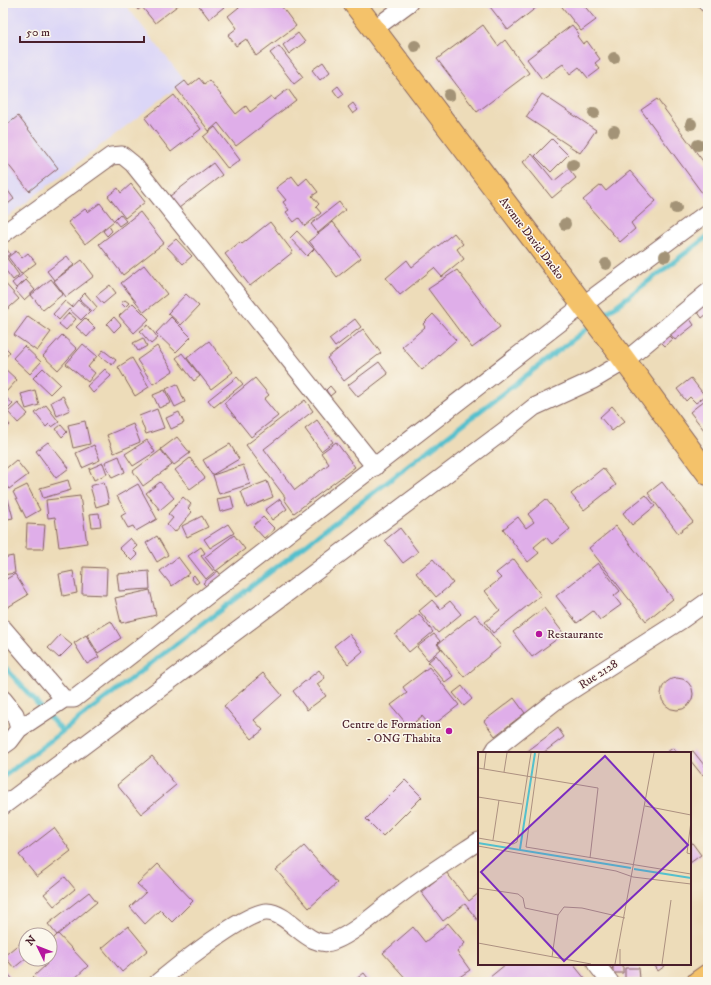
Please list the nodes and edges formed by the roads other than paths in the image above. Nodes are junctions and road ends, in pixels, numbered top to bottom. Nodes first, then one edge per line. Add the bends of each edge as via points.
1 (354, 3) edge
2 (409, 3) edge
3 (374, 29) junction
4 (708, 212) edge
5 (3, 234) edge
6 (708, 292) edge
7 (585, 308) junction
8 (621, 355) junction
9 (375, 467) junction
10 (708, 474) edge
11 (708, 601) edge
12 (3, 628) edge
13 (3, 699) edge
14 (64, 699) junction
15 (26, 725) junction
16 (3, 746) edge
17 (494, 752) edge
18 (3, 806) edge
19 (478, 842) edge
20 (597, 965) edge
21 (708, 975) edge
22 (158, 982) edge
23 (610, 982) edge
24 (698, 982) edge

1 - 3 main road, Avenue David Dacko
2 - 3 street
3 - 7 main road, Avenue David Dacko
4 - 7 street
5 - 9 street via 112,156 122,155 133,164
6 - 8 street
7 - 8 main road, Avenue David Dacko
7 - 9 street
8 - 10 main road, Avenue David Dacko
8 - 18 street via 593,380 534,406 509,428
9 - 14 street via 99,681 74,699
11 - 17 street, Rue 2128 via 558,699
12 - 14 street
13 - 15 street
14 - 15 street
15 - 16 street
19 - 22 street via 414,884 352,930 332,941 316,942 280,915 266,912 243,920
20 - 23 street
21 - 24 main road

